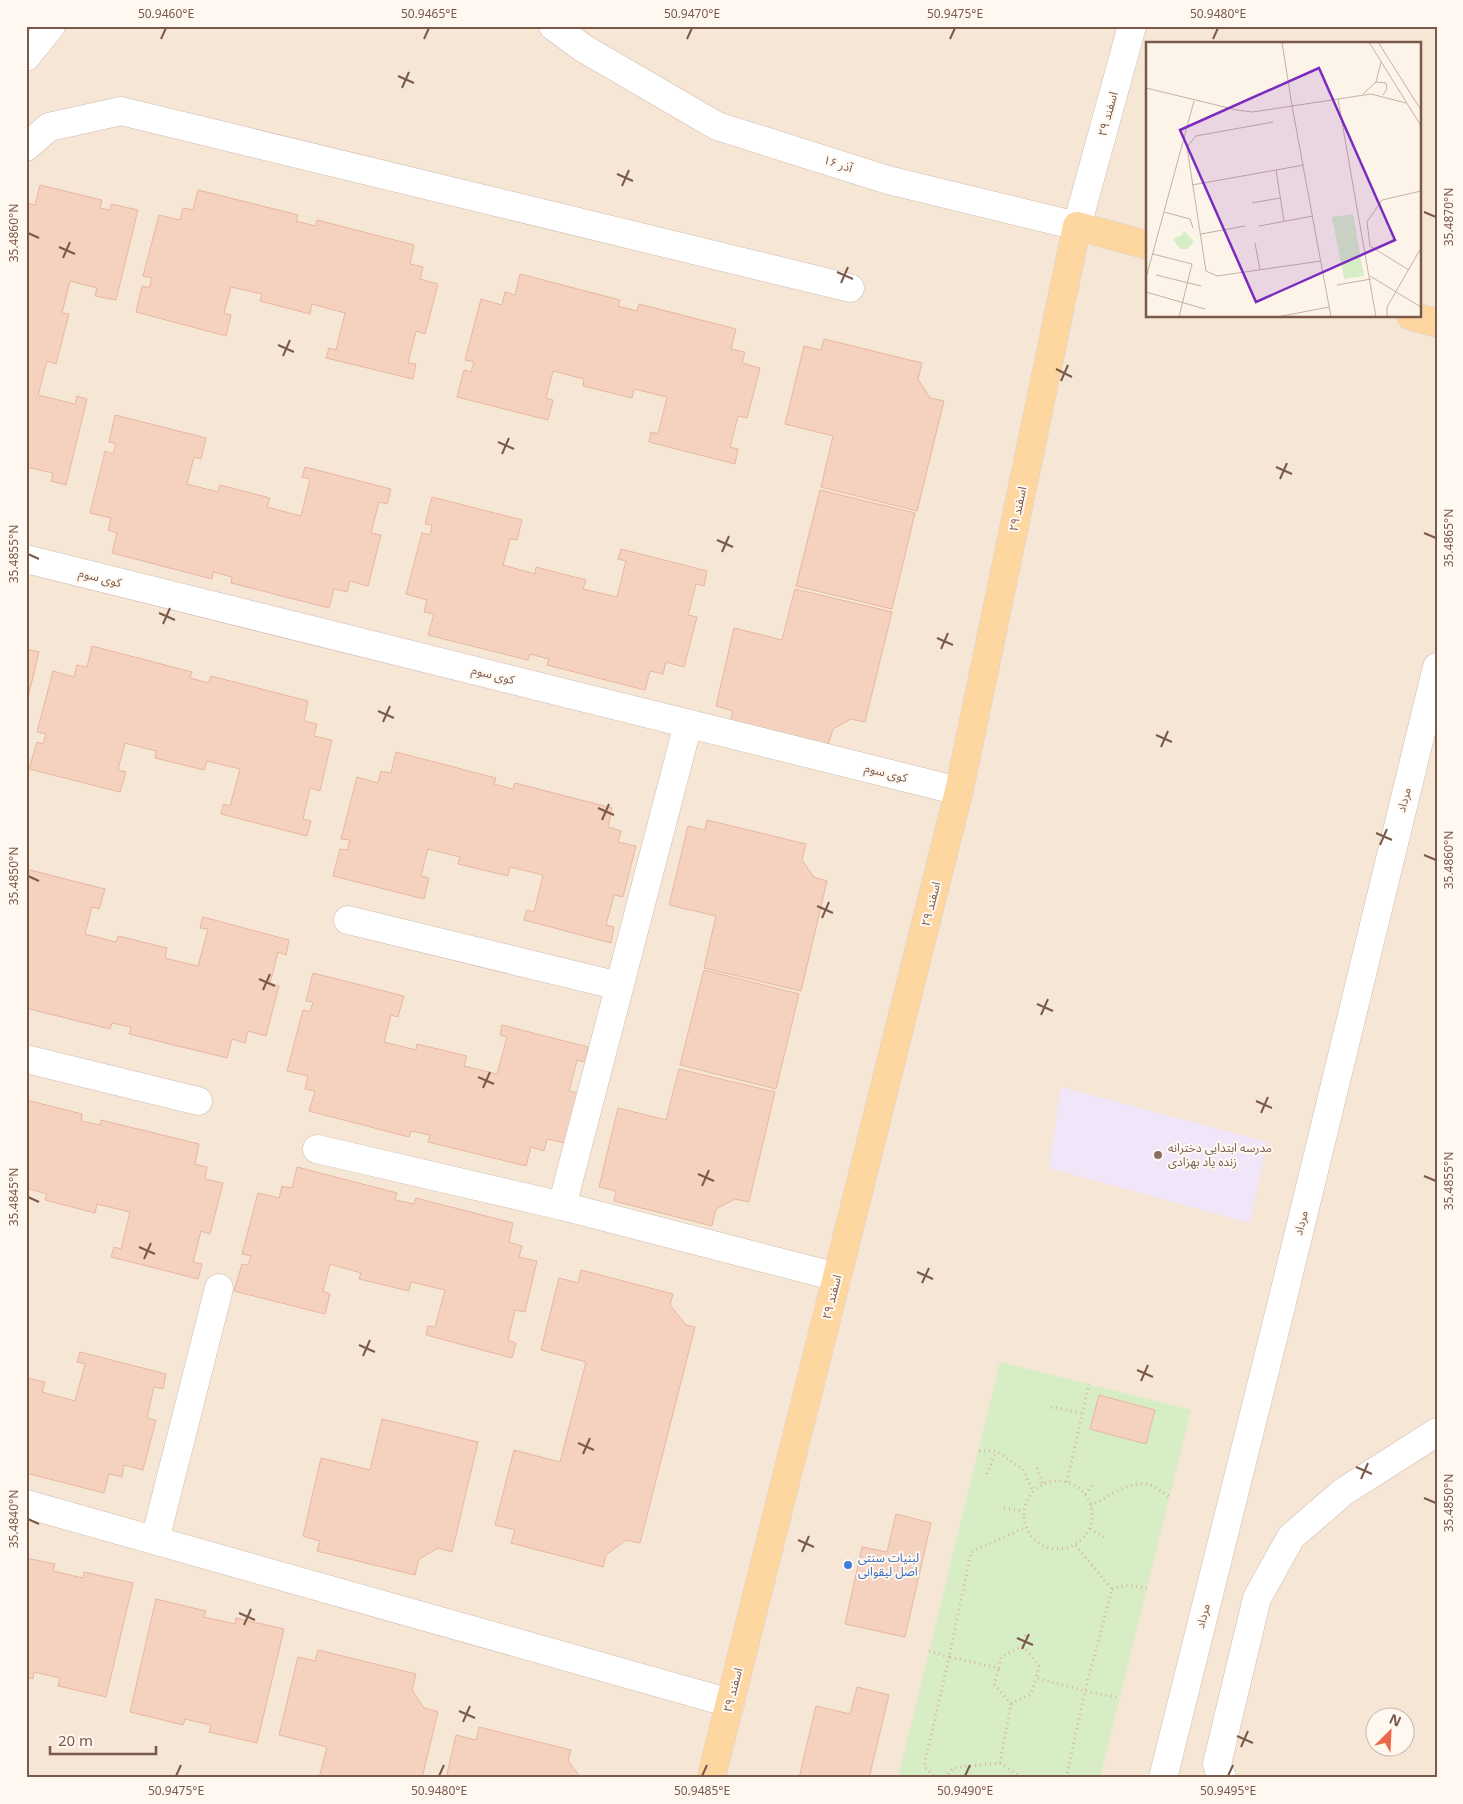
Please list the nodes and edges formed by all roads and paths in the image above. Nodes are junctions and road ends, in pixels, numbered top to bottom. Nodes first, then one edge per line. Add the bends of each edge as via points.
1 (51, 26) edge
2 (553, 26) edge
3 (1132, 26) edge
4 (26, 57) edge
5 (26, 147) edge
6 (1077, 226) junction
7 (1146, 245) edge
8 (850, 288) dead end
9 (1418, 318) edge
10 (1437, 323) edge
11 (26, 559) edge
12 (1437, 667) edge
13 (688, 724) junction
14 (959, 791) junction
15 (348, 920) dead end
16 (619, 986) junction
17 (26, 1059) edge
18 (198, 1101) dead end
19 (317, 1149) dead end
20 (562, 1206) junction
21 (837, 1277) junction
22 (219, 1288) dead end
23 (1089, 1384) dead end
24 (1051, 1407) dead end
25 (1082, 1413) junction
26 (1437, 1432) edge
27 (978, 1451) dead end
28 (996, 1451) junction
29 (1036, 1468) dead end
30 (987, 1474) dead end
31 (1067, 1482) junction
32 (1095, 1483) dead end
33 (1043, 1484) junction
34 (1033, 1491) junction
35 (1085, 1494) junction
36 (1170, 1497) dead end
37 (26, 1504) edge
38 (1091, 1506) junction
39 (1004, 1508) dead end
40 (1023, 1511) junction
41 (1026, 1527) junction
42 (1090, 1530) junction
43 (1107, 1539) dead end
44 (155, 1540) junction
45 (1075, 1546) junction
46 (1147, 1588) dead end
47 (1112, 1589) junction
48 (1026, 1633) dead end
49 (1023, 1646) junction
50 (929, 1651) dead end
51 (949, 1657) junction
52 (999, 1668) junction
53 (1036, 1678) junction
54 (1085, 1691) junction
55 (1120, 1698) dead end
56 (730, 1703) junction
57 (1011, 1704) junction
58 (1000, 1763) junction
59 (712, 1778) edge
60 (936, 1778) edge
61 (945, 1778) edge
62 (1023, 1778) edge
63 (1066, 1778) edge
64 (1163, 1778) edge
65 (1222, 1778) edge

1 - 4 street
2 - 6 street, ۱۶ آذر via 582,48 717,126 888,180
3 - 6 street, ۲۹ اسفند
5 - 8 street via 49,127 122,111
6 - 7 main road, ۱۶ آذر
6 - 14 main road, ۲۹ اسفند
9 - 10 main road
11 - 13 street, کوی سوم
12 - 64 street, مرداد
13 - 14 street, کوی سوم
13 - 16 street
14 - 21 main road, ۲۹ اسفند
15 - 16 street
16 - 20 street
17 - 18 street
19 - 20 street
20 - 21 street
21 - 56 main road, ۲۹ اسفند
22 - 44 street
23 - 25 path
24 - 25 path
25 - 31 path
26 - 65 street via 1343,1492 1291,1537 1257,1598 1217,1764
27 - 28 path
28 - 30 path
28 - 34 path via 1023,1470
29 - 33 path
31 - 33 path
31 - 35 path
32 - 35 path
33 - 34 path
34 - 40 path
35 - 38 path
36 - 38 path via 1152,1486 1136,1484
37 - 44 street
38 - 42 path
39 - 40 path
40 - 41 path
41 - 45 path via 1034,1541 1043,1547
41 - 51 path via 971,1552
42 - 43 path
42 - 45 path
44 - 56 street
45 - 47 path
46 - 47 path via 1126,1585
47 - 54 path
48 - 49 path
49 - 52 path via 1001,1656
49 - 53 path via 1039,1666
50 - 51 path
51 - 52 path
51 - 60 path via 924,1766
52 - 57 path via 994,1684
53 - 54 path
53 - 57 path via 1031,1694
54 - 55 path
54 - 63 path
56 - 59 main road, ۲۹ اسفند
57 - 58 path
58 - 61 path via 953,1768
58 - 62 path

